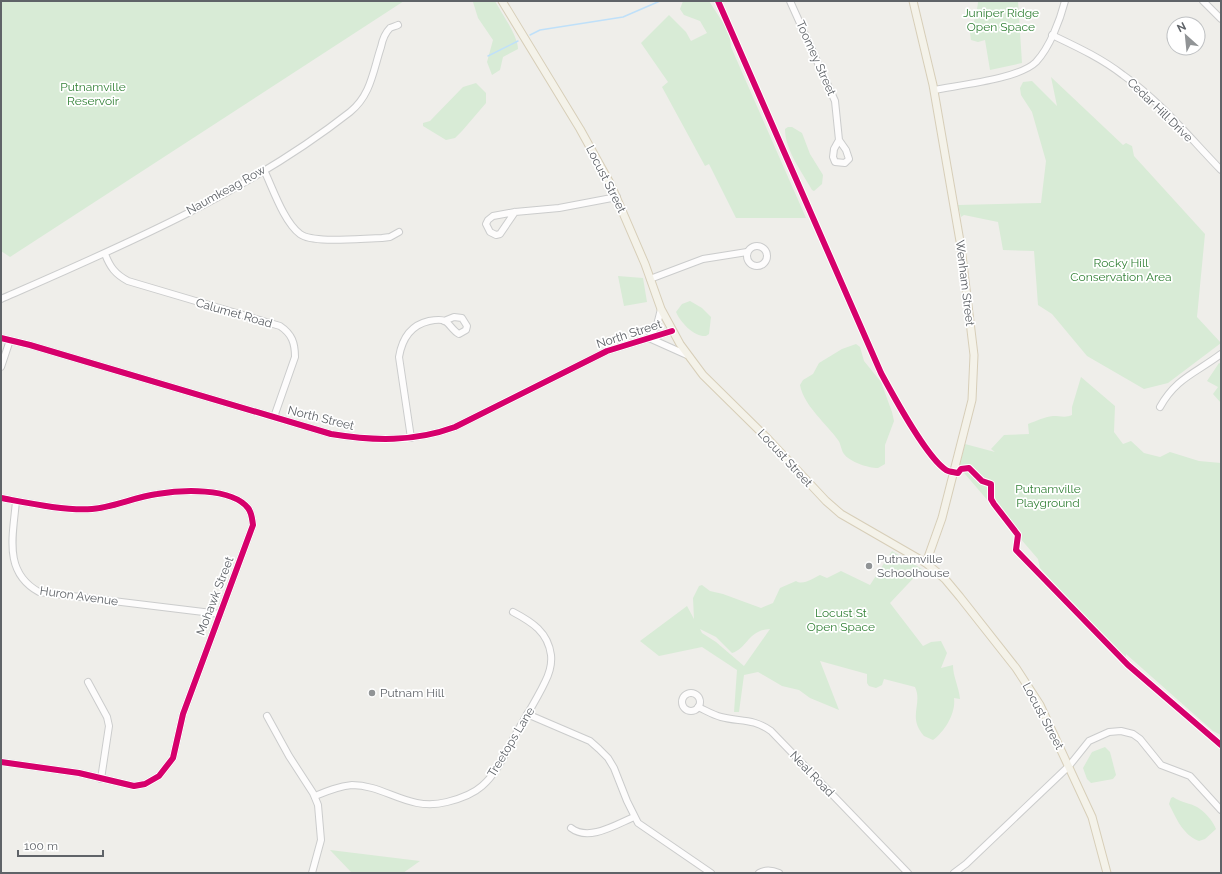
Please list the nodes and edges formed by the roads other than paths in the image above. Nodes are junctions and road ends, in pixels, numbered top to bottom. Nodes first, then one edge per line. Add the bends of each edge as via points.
1 (502, 1) edge
2 (790, 1) edge
3 (913, 1) edge
4 (1065, 1) edge
5 (1204, 1) edge
6 (1221, 19) edge
7 (398, 25) dead end
8 (1052, 35) junction
9 (934, 90) junction
10 (839, 140) dead end
11 (264, 170) junction
12 (1221, 170) edge
13 (617, 197) junction
14 (515, 212) junction
15 (399, 232) dead end
16 (747, 252) dead end
17 (105, 254) junction
18 (650, 279) junction
19 (1, 299) edge
20 (661, 309) junction
21 (444, 321) dead end
22 (672, 332) junction
23 (1, 338) edge
24 (649, 338) junction
25 (10, 340) junction
26 (1221, 354) edge
27 (687, 355) junction
28 (1, 368) edge
29 (1160, 407) dead end
30 (274, 417) junction
31 (411, 438) junction
32 (1, 498) edge
33 (16, 501) junction
34 (926, 563) junction
35 (513, 612) dead end
36 (220, 614) junction
37 (88, 682) dead end
38 (698, 707) dead end
39 (527, 714) junction
40 (267, 716) dead end
41 (1, 762) edge
42 (1069, 766) junction
43 (102, 778) junction
44 (315, 796) junction
45 (1221, 810) edge
46 (634, 817) junction
47 (571, 828) dead end
48 (312, 873) edge
49 (711, 873) edge
50 (759, 873) edge
51 (779, 873) edge
52 (908, 873) edge
53 (954, 873) edge
54 (1107, 873) edge

1 - 13 main road, Locust Street via 580,129
2 - 10 street, Toomey Street via 835,101
3 - 9 main road, Wenham Street
4 - 8 street
5 - 6 street
7 - 11 street, Naumkeag Row via 390,28 383,39 371,83 362,100 352,111
8 - 9 street via 1036,61 1022,71
8 - 12 street, Cedar Hill Drive via 1092,54 1124,75
9 - 34 main road, Wenham Street via 961,247 974,374 972,400 942,518
11 - 15 street via 288,221 301,235 312,240 382,238
11 - 17 street, Naumkeag Row
13 - 14 street via 559,208
13 - 18 main road, Locust Street
14 - 14 street via 491,217 486,224 490,232 500,234
16 - 18 street via 703,259
17 - 19 street, Naumkeag Row
17 - 30 street, Calumet Road via 111,268 128,281 280,326 289,331 295,348 295,357
18 - 20 main road, Locust Street
20 - 22 main road, Locust Street
20 - 24 street via 657,325
21 - 31 street via 436,320 416,326 404,339 401,348 399,357
22 - 24 street, North Street
22 - 27 main road, Locust Street
23 - 25 street, North Street
24 - 27 street
24 - 31 street, North Street via 607,351 455,427
25 - 28 street
25 - 30 street, North Street
26 - 29 street via 1168,392
27 - 34 main road, Locust Street via 703,375 826,501 841,514
30 - 31 street, North Street via 331,434 361,439
32 - 33 street, Mohawk Street
33 - 36 street, Huron Avenue via 13,560 23,580 39,592
33 - 36 street, Mohawk Street via 90,509 156,494 185,491 212,493 242,502 252,515 253,525
34 - 42 main road, Locust Street via 960,596 1029,687
35 - 39 street, Treetops Lane via 537,626 551,655 550,669 545,682
36 - 43 street, Mohawk Street via 183,714 173,758 168,767 153,780 134,786
37 - 43 street via 107,717
38 - 52 street, Neal Road via 719,717 751,721 771,731
39 - 44 street, Treetops Lane via 487,781 476,791 462,798 441,804 411,803 365,787 353,786 331,789
39 - 46 street via 590,741 608,758
40 - 44 street via 288,756
41 - 43 street, Mohawk Street
42 - 45 street via 1095,738 1116,731 1133,734 1161,765 1190,776
42 - 53 street
42 - 54 main road, Locust Street via 1092,817
44 - 48 street via 319,810 321,840
46 - 47 street via 593,833 578,832
46 - 49 street via 638,823
50 - 51 street via 764,870

